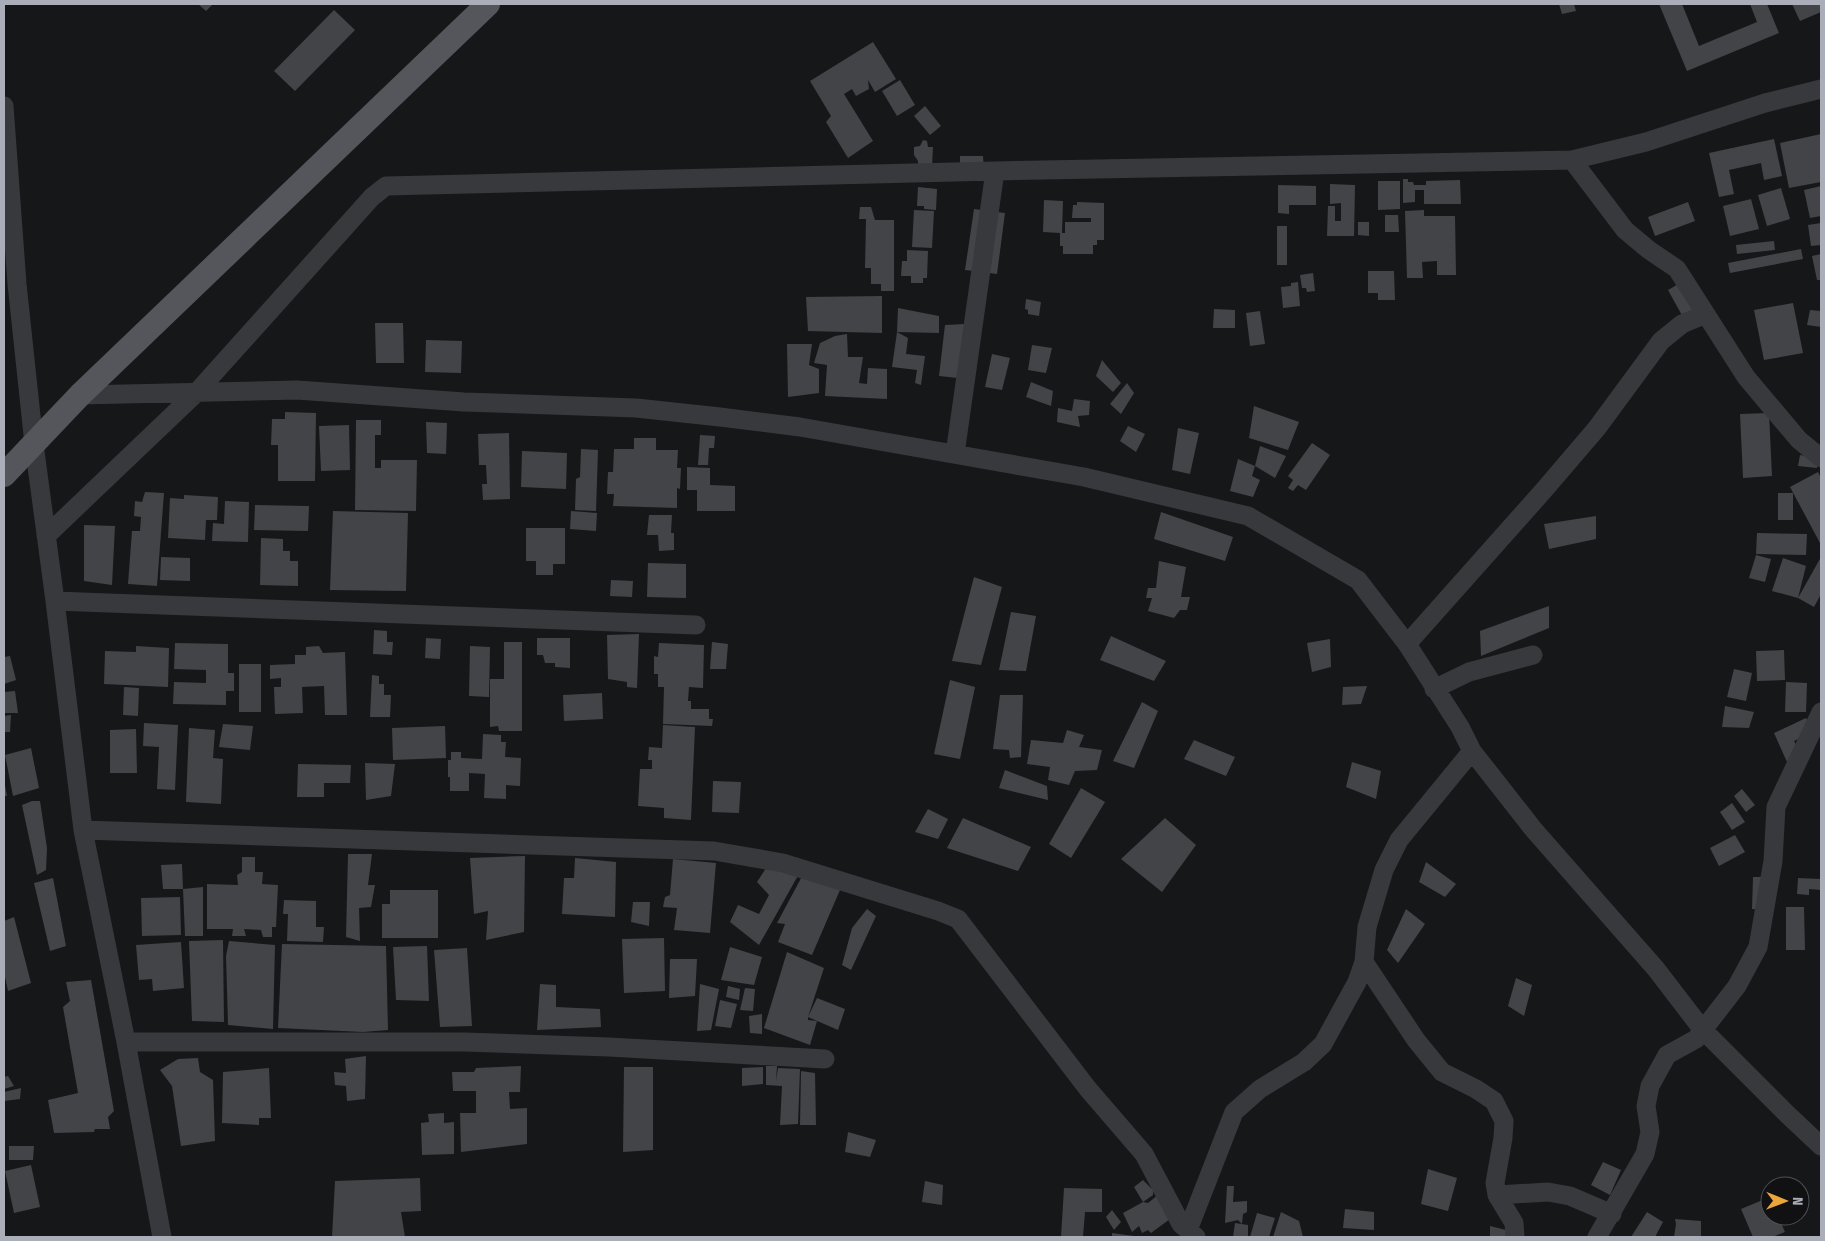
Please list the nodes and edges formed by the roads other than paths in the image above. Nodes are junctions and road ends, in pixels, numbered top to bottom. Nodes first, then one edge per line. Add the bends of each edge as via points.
1 (488, 4) edge
2 (1821, 89) edge
3 (4, 106) edge
4 (1572, 160) junction
5 (995, 171) junction
6 (1706, 314) junction
7 (196, 393) junction
8 (80, 395) junction
9 (34, 444) junction
10 (955, 454) junction
11 (1821, 458) edge
12 (4, 475) edge
13 (46, 536) junction
14 (55, 601) junction
15 (696, 624) dead end
16 (1407, 644) junction
17 (1533, 655) dead end
18 (1434, 689) junction
19 (1821, 712) edge
20 (1472, 750) junction
21 (83, 830) junction
22 (1364, 962) junction
23 (1702, 1029) junction
24 (126, 1042) junction
25 (825, 1060) dead end
26 (1821, 1146) edge
27 (1497, 1195) junction
28 (1612, 1214) junction
29 (1192, 1234) edge
30 (162, 1237) edge
31 (1515, 1237) edge
32 (1597, 1237) edge

1 - 8 main road
2 - 4 street via 1765,103 1646,142
3 - 9 street via 17,284
4 - 5 street
4 - 6 street via 1625,230 1677,269
5 - 7 street via 386,186 372,197
5 - 10 street
6 - 11 street via 1746,377 1799,440
6 - 16 street via 1682,324 1661,341 1597,428
7 - 8 street
7 - 10 street via 296,390 464,402 636,408 800,427
7 - 13 street
8 - 9 main road
9 - 12 main road
9 - 13 street
10 - 16 street via 1084,477 1248,516 1358,580
13 - 14 street
14 - 15 street
14 - 21 street
16 - 18 street
17 - 18 street via 1469,672
18 - 20 street
19 - 23 street via 1776,807 1773,861 1758,947 1737,986
20 - 22 street via 1399,840 1384,870 1367,926
20 - 23 street via 1534,830 1656,970
21 - 24 street
21 - 29 street via 714,851 783,863 938,911 958,919 1088,1089 1144,1154 1181,1224
22 - 27 street via 1416,1040 1442,1072 1494,1101 1504,1121 1495,1183
22 - 29 street via 1357,982 1322,1044 1304,1062 1260,1089 1234,1112
23 - 26 street
23 - 28 street via 1696,1039 1667,1055 1650,1086 1646,1106 1650,1132 1645,1154
24 - 25 street via 464,1042
24 - 30 street
27 - 28 street via 1548,1192 1570,1196
27 - 31 street via 1514,1223
28 - 32 street

